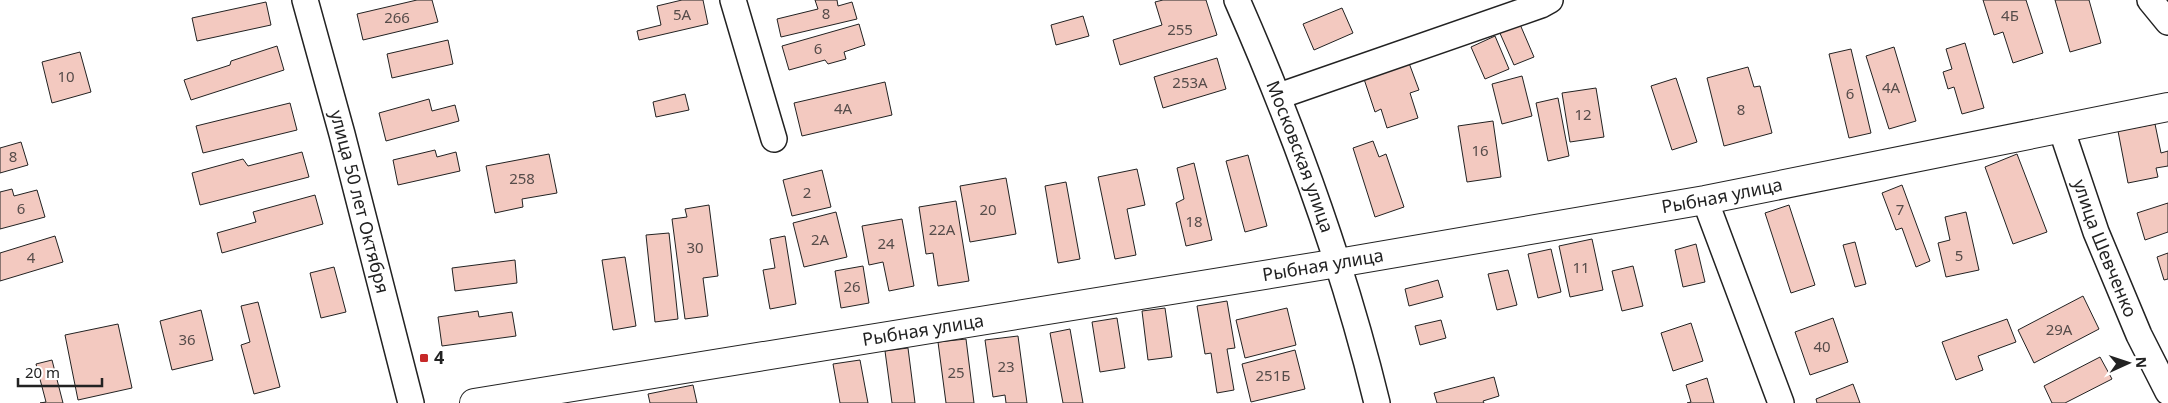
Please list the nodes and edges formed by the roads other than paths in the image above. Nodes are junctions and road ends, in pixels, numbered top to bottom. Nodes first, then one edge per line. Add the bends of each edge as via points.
1 (305, 0) edge
2 (733, 0) edge
3 (1237, 0) edge
4 (1550, 0) edge
5 (2150, 0) edge
6 (2168, 22) edge
7 (1279, 96) junction
8 (2168, 107) edge
9 (2061, 128) junction
10 (774, 139) dead end
11 (1705, 200) junction
12 (1338, 263) junction
13 (2168, 392) edge
14 (411, 403) edge
15 (474, 403) edge
16 (1377, 403) edge
17 (1781, 403) edge

1 - 14 street, улица 50 лет Октября
2 - 10 street
3 - 7 street, Московская улица
4 - 7 street via 1541,6
5 - 6 street
7 - 12 street, Московская улица
8 - 9 street, Рыбная улица
9 - 11 street, Рыбная улица
9 - 13 street, улица Шевченко via 2096,232 2139,335
11 - 12 street, Рыбная улица
11 - 17 street
12 - 15 street, Рыбная улица
12 - 16 street, Московская улица

